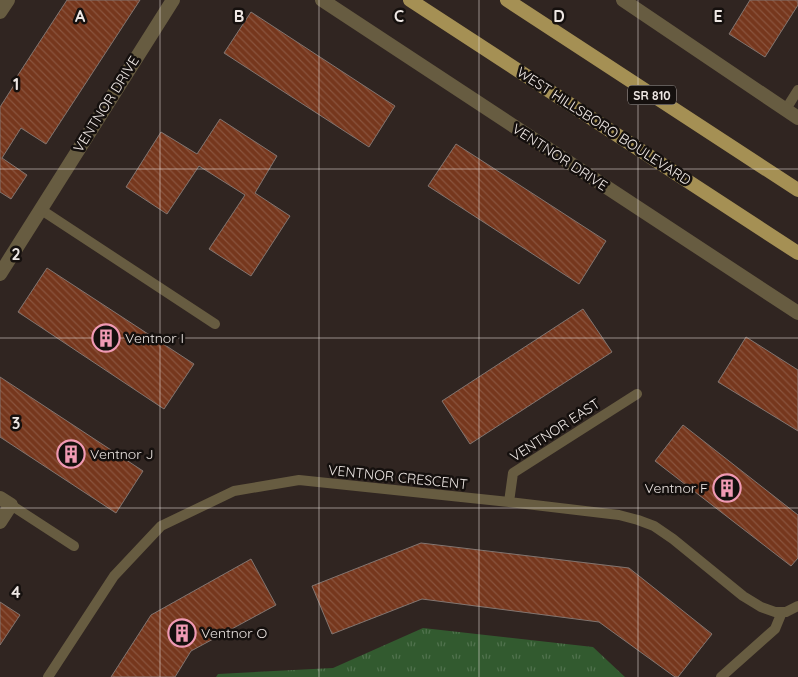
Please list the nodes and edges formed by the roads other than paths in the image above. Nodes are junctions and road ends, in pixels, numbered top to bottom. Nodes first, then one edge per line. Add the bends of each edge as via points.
1 (8, 0) edge
2 (173, 0) edge
3 (322, 0) edge
4 (410, 0) edge
5 (507, 0) edge
6 (623, 0) edge
7 (0, 12) edge
8 (798, 90) edge
9 (786, 109) junction
10 (798, 118) edge
11 (798, 190) edge
12 (40, 209) junction
13 (798, 253) edge
14 (0, 274) edge
15 (798, 313) edge
16 (215, 324) dead end
17 (637, 394) dead end
18 (5, 501) edge
19 (508, 502) junction
20 (0, 522) edge
21 (74, 546) dead end
22 (798, 606) edge
23 (782, 612) junction
24 (48, 677) edge
25 (721, 677) edge

1 - 7 street
2 - 12 street, VENTNOR DRIVE
3 - 15 street, VENTNOR DRIVE
4 - 13 main road, WEST HILLSBORO BOULEVARD
5 - 11 main road, SR 810
6 - 9 street
8 - 9 lane
9 - 10 street
12 - 14 street, VENTNOR DRIVE
12 - 16 lane
17 - 19 lane, VENTNOR EAST via 513,473
18 - 20 street
18 - 21 lane
19 - 23 lane, VENTNOR CRESCENT via 619,515 654,526 743,596 761,607
19 - 24 lane, VENTNOR CRESCENT via 299,480 234,491 161,526 114,576
22 - 23 lane
23 - 25 lane via 775,629

